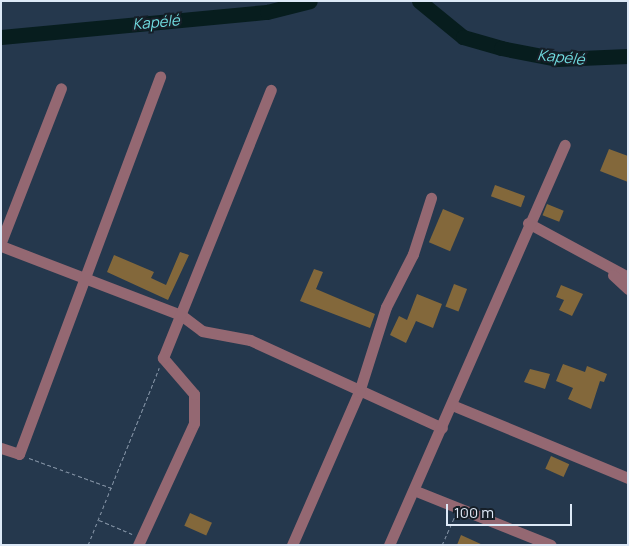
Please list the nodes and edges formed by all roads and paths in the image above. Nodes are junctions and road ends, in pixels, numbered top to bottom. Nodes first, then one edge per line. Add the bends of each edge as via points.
1 (160, 76) dead end
2 (61, 88) dead end
3 (271, 90) dead end
4 (565, 145) dead end
5 (431, 198) dead end
6 (528, 223) junction
7 (1, 242) edge
8 (1, 246) edge
9 (606, 269) junction
10 (628, 277) edge
11 (86, 279) junction
12 (628, 289) edge
13 (181, 315) junction
14 (163, 358) junction
15 (359, 392) junction
16 (452, 405) junction
17 (442, 428) junction
18 (1, 448) edge
19 (19, 454) junction
20 (628, 478) edge
21 (112, 488) junction
22 (416, 491) junction
23 (458, 508) junction
24 (99, 519) junction
25 (139, 542) edge
26 (88, 545) edge
27 (292, 545) edge
28 (389, 545) edge
29 (442, 545) edge
30 (551, 545) edge

1 - 11 street
2 - 7 street
3 - 13 street
4 - 6 street
5 - 15 street via 413,254 386,307
6 - 9 street
6 - 16 street
8 - 11 street
9 - 10 street
9 - 12 street
11 - 13 street
11 - 19 street
13 - 14 street
13 - 15 street via 202,330 250,340
14 - 21 path
14 - 25 street via 194,394 194,423
15 - 17 street
15 - 27 street
16 - 17 street
16 - 20 street
17 - 22 street
18 - 19 street
19 - 21 path
21 - 24 path
22 - 23 street
22 - 28 street
23 - 29 path
23 - 30 street
24 - 25 path
24 - 26 path

